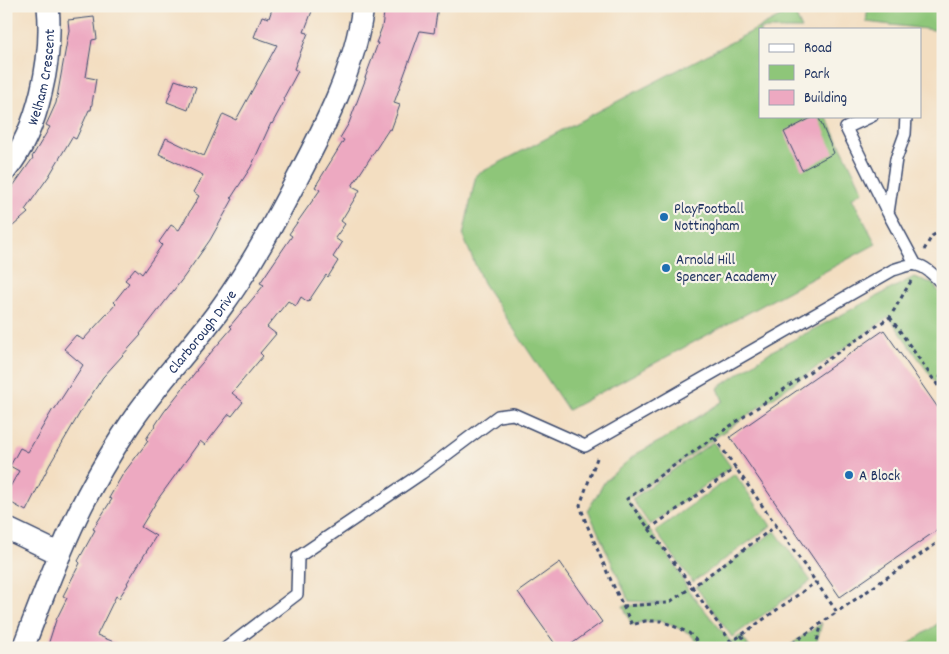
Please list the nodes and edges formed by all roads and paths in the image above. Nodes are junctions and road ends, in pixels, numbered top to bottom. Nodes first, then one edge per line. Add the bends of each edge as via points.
1 (48, 6) edge
2 (363, 6) edge
3 (868, 118) edge
4 (906, 118) edge
5 (6, 170) edge
6 (888, 213) junction
7 (916, 264) junction
8 (914, 277) dead end
9 (943, 285) edge
10 (890, 316) junction
11 (943, 365) edge
12 (938, 386) junction
13 (943, 393) edge
14 (714, 437) junction
15 (603, 451) dead end
16 (736, 468) junction
17 (776, 526) junction
18 (6, 528) edge
19 (648, 529) junction
20 (943, 539) edge
21 (60, 554) junction
22 (816, 582) junction
23 (692, 587) junction
24 (623, 606) junction
25 (837, 612) junction
26 (822, 623) junction
27 (741, 635) junction
28 (731, 642) junction
29 (23, 648) edge
30 (226, 648) edge
31 (703, 648) edge
32 (723, 648) edge
33 (750, 648) edge
34 (786, 648) edge
35 (815, 648) edge

1 - 5 street, Welham Crescent via 42,93 19,151
2 - 21 street, Clarborough Drive via 353,54 337,96 280,212 224,304 153,392 111,453
3 - 6 lane via 846,128
4 - 6 lane
6 - 7 lane
7 - 9 lane
7 - 30 lane via 894,270 585,446 513,414 498,416 422,474 298,558 297,594
8 - 10 path
10 - 12 path
10 - 14 path
11 - 12 path
12 - 13 path
14 - 16 path
14 - 19 path via 627,499
15 - 24 path via 580,505
16 - 17 path
16 - 19 path
17 - 22 path
17 - 23 path
18 - 21 street
19 - 23 path
20 - 25 path
21 - 29 street, Clarborough Drive
22 - 25 path
22 - 27 path
23 - 24 path via 668,603
23 - 28 path
24 - 31 path via 632,625 662,621 689,633
25 - 26 path
26 - 34 path
26 - 35 path
27 - 28 path
27 - 33 path
28 - 32 path

